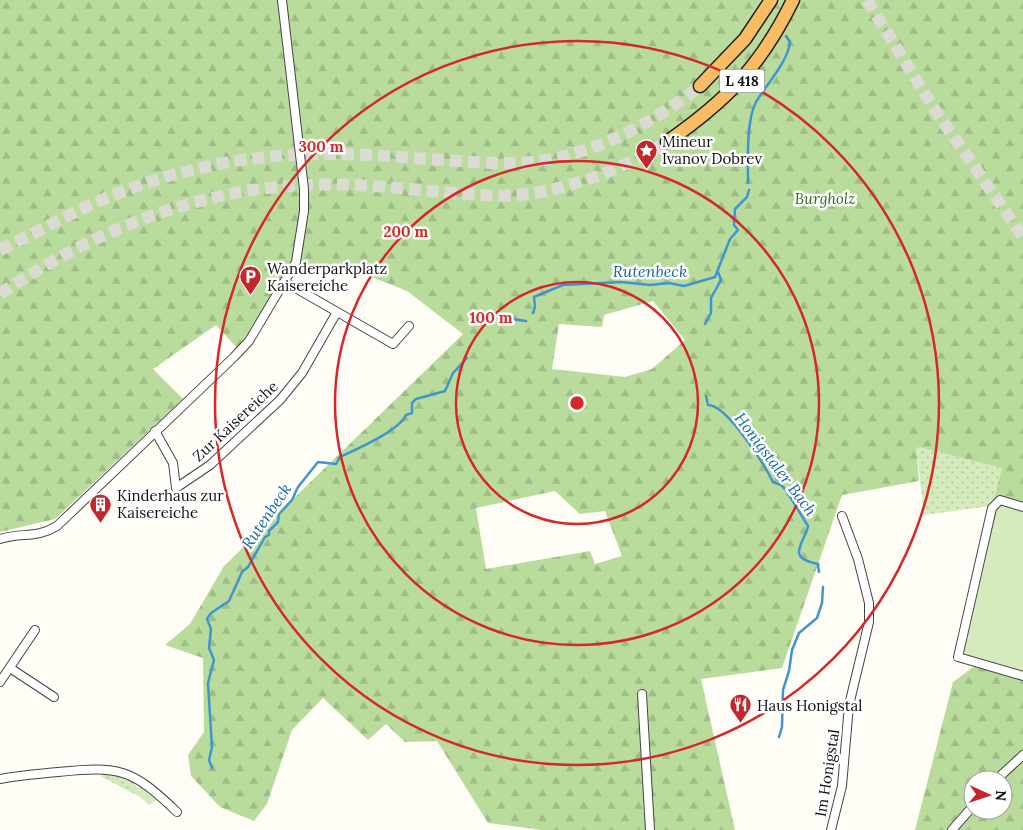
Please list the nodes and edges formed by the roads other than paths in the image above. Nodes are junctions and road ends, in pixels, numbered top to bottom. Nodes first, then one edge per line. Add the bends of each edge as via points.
1 (282, 0) edge
2 (772, 0) edge
3 (793, 0) edge
4 (700, 86) tunnel mouth
5 (667, 142) tunnel mouth
6 (285, 282) junction
7 (337, 312) junction
8 (409, 326) dead end
9 (155, 431) junction
10 (1023, 507) edge
11 (842, 516) dead end
12 (0, 539) edge
13 (35, 630) dead end
14 (10, 668) junction
15 (1023, 676) edge
16 (0, 682) edge
17 (642, 694) dead end
18 (54, 697) dead end
19 (1023, 755) edge
20 (1005, 770) edge
21 (0, 779) edge
22 (176, 812) dead end
23 (963, 817) edge
24 (650, 830) edge
25 (832, 830) edge
26 (952, 830) edge

1 - 6 street via 303,174 304,211 296,262
2 - 4 highway, L 418 via 746,39
3 - 5 highway, L 418 via 765,51 739,84
6 - 7 street
6 - 9 street via 249,341
7 - 8 street via 393,344
7 - 9 street, Zur Kaisereiche via 302,373 280,400 210,465 176,488 173,463
9 - 12 street via 57,526 41,535 16,534
10 - 15 street via 1000,500 992,508 958,657
11 - 25 street, Im Honigstal via 869,602 869,622 849,704 842,786
13 - 14 street
14 - 16 street
14 - 18 street
17 - 24 street
19 - 20 street
21 - 22 street via 111,769 149,787
23 - 26 street

